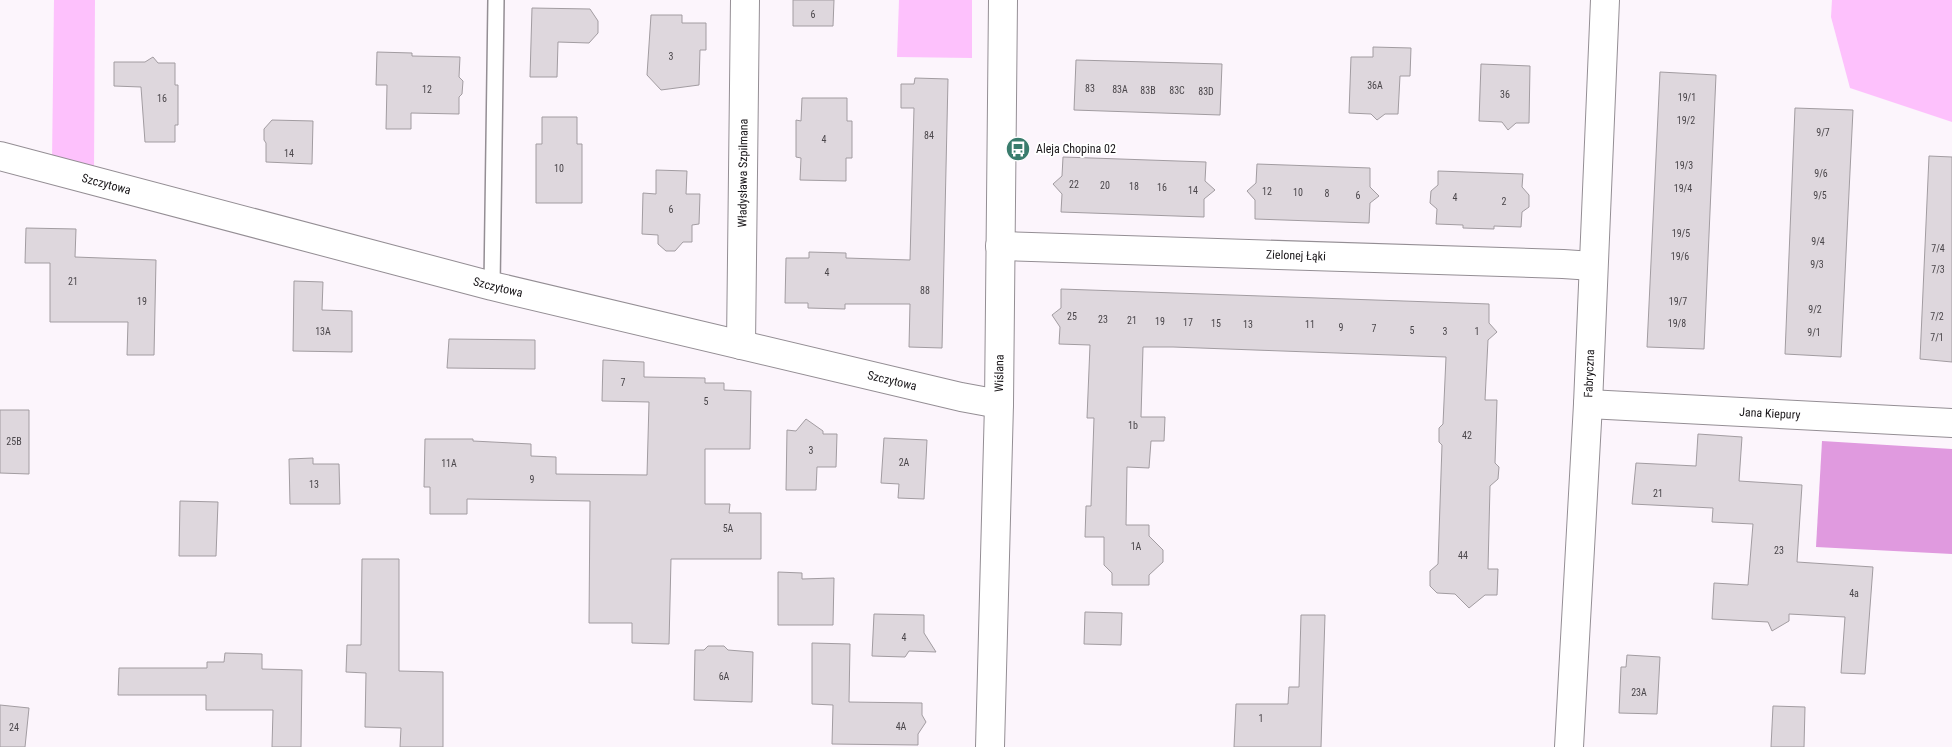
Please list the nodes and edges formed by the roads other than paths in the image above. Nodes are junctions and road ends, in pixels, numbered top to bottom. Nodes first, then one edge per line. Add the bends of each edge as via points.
1 (496, 0) edge
2 (745, 0) edge
3 (1003, 0) edge
4 (1605, 0) edge
5 (0, 156) edge
6 (1000, 246) junction
7 (1592, 266) junction
8 (492, 286) junction
9 (741, 345) junction
10 (999, 404) junction
11 (1588, 404) junction
12 (1952, 423) edge
13 (990, 747) edge
14 (1569, 747) edge

1 - 8 lane
2 - 9 street, Władysława Szpilmana
3 - 6 street, Wiślana
4 - 7 street, Fabryczna
5 - 8 street, Szczytowa
6 - 7 street, Zielonej Łąki
6 - 10 street, Wiślana
7 - 11 street, Fabryczna
8 - 9 street, Szczytowa
9 - 10 street, Szczytowa
10 - 13 street, Wiślana
11 - 12 street, Jana Kiepury
11 - 14 street, Fabryczna

